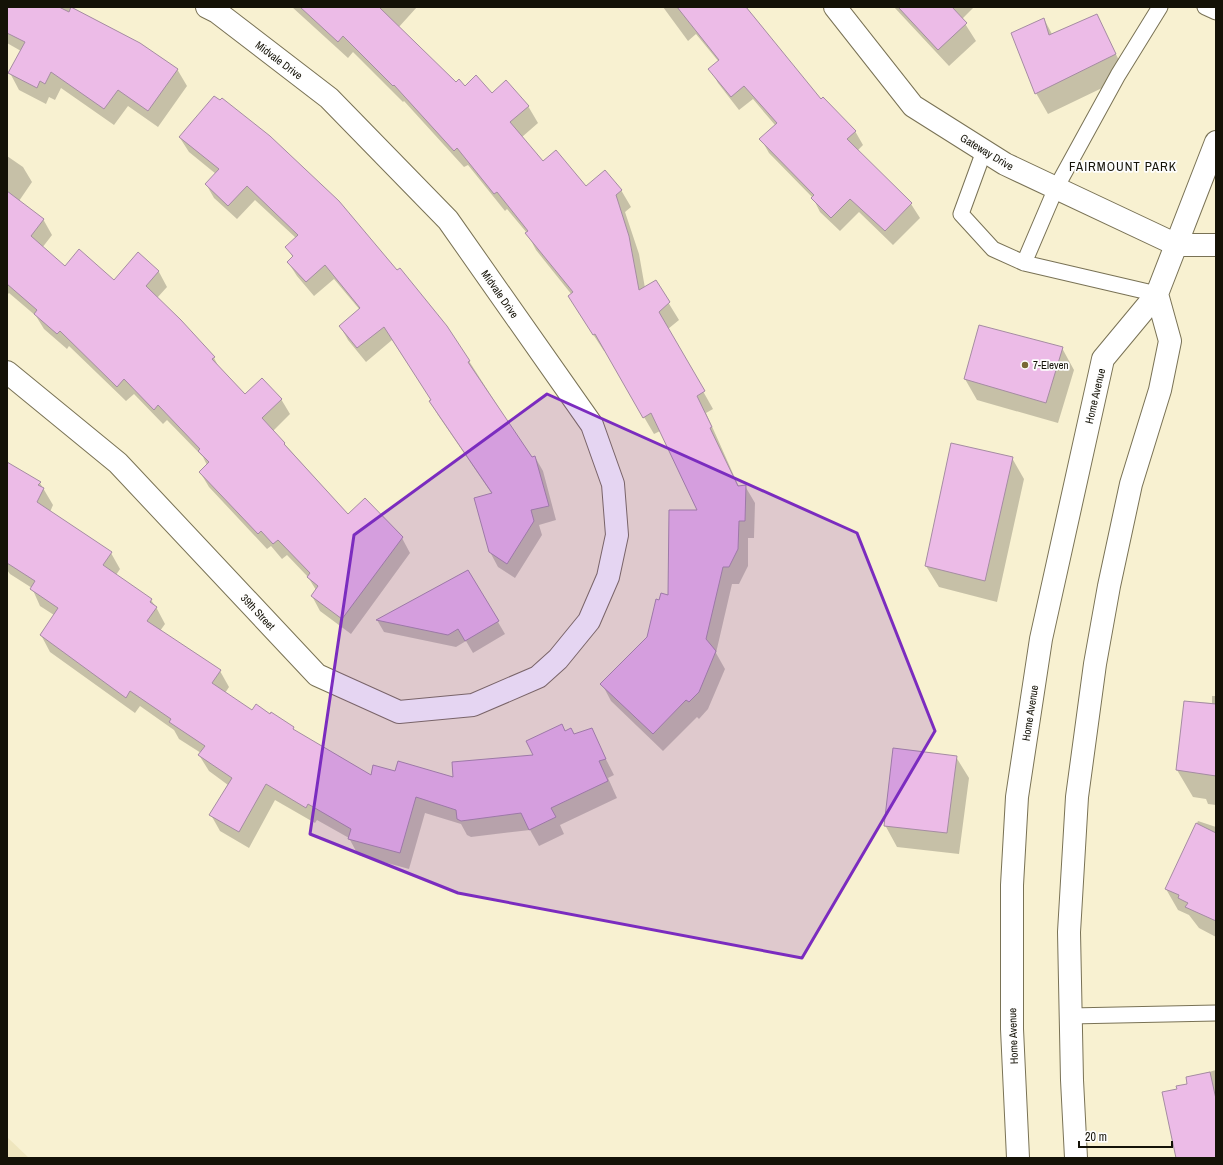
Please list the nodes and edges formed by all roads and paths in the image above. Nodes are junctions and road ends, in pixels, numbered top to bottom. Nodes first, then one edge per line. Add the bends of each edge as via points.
1 (207, 7) edge
2 (835, 7) edge
3 (1160, 7) edge
4 (1205, 7) edge
5 (1216, 12) edge
6 (1216, 142) edge
7 (984, 151) junction
8 (1056, 188) junction
9 (1177, 245) junction
10 (1216, 246) edge
11 (1024, 263) junction
12 (1157, 294) junction
13 (7, 372) edge
14 (558, 659) joint
15 (1216, 1012) edge
16 (1070, 1016) junction
17 (1018, 1158) edge
18 (1076, 1158) edge

1 - 14 street, Midvale Drive via 329,98 448,220 592,425 613,484 617,534 608,577 589,621
2 - 7 street, Gateway Drive via 914,106
3 - 8 lane via 1118,75
4 - 5 lane
6 - 9 street, Home Avenue
7 - 8 street, Gateway Drive
7 - 11 lane via 961,214 993,249
8 - 9 street, Gateway Drive
8 - 11 lane
9 - 10 street
9 - 12 street, Home Avenue
11 - 12 lane
12 - 16 street via 1170,341 1160,390 1131,484 1109,586 1095,664 1077,797 1069,932
12 - 17 street, Home Avenue via 1103,359 1041,639 1017,797 1012,885 1012,1029
13 - 14 street, 39th Street via 118,464 317,675 399,712 473,705 538,677
15 - 16 lane
16 - 18 street

